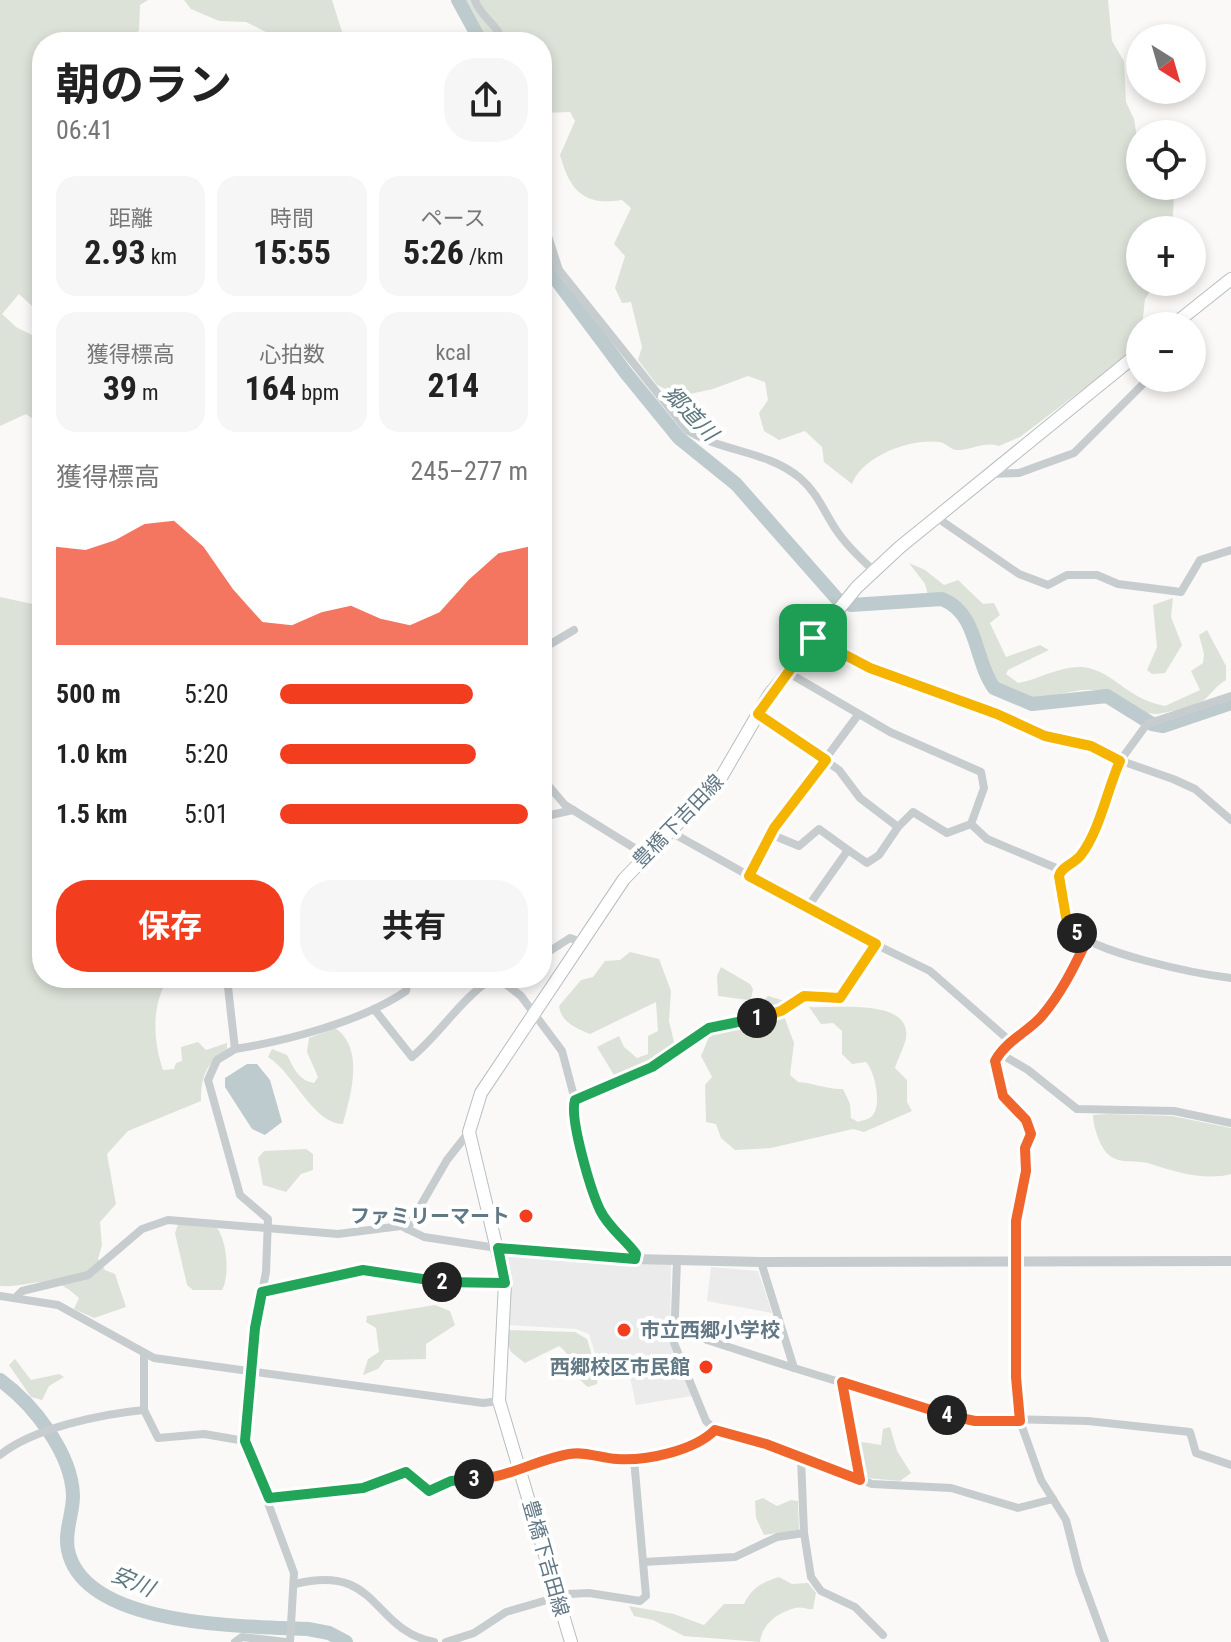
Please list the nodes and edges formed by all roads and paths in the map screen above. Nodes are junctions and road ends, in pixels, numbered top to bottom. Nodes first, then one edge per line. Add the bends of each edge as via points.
1 (475, 0) edge
2 (499, 32) edge
3 (552, 249) edge
4 (1231, 279) edge
5 (1190, 312) edge
6 (1126, 363) edge
7 (1135, 392) edge
8 (990, 474) junction
9 (936, 517) junction
10 (1231, 550) edge
11 (873, 570) junction
12 (574, 630) dead end
13 (813, 638) junction
14 (552, 643) edge
15 (787, 672) junction
16 (1231, 696) edge
17 (758, 714) junction
18 (858, 715) junction
19 (826, 760) junction
20 (1120, 761) junction
21 (552, 788) edge
22 (573, 810) junction
23 (552, 815) edge
24 (1231, 820) edge
25 (971, 824) junction
26 (898, 827) junction
27 (669, 831) junction
28 (770, 834) junction
29 (848, 850) junction
30 (644, 854) junction
31 (1061, 870) junction
32 (749, 876) junction
33 (807, 908) junction
34 (1087, 940) junction
35 (581, 942) junction
36 (876, 944) junction
37 (552, 950) edge
38 (1231, 978) edge
39 (552, 985) edge
40 (228, 988) edge
41 (406, 988) edge
42 (480, 988) edge
43 (512, 988) edge
44 (550, 988) edge
45 (374, 1009) junction
46 (533, 1013) junction
47 (1011, 1042) junction
48 (235, 1049) junction
49 (999, 1053) junction
50 (575, 1100) junction
51 (1231, 1123) edge
52 (469, 1132) junction
53 (269, 1229) junction
54 (407, 1229) junction
55 (498, 1248) junction
56 (635, 1259) junction
57 (677, 1260) junction
58 (1231, 1261) edge
59 (761, 1262) junction
60 (1018, 1262) junction
61 (505, 1283) junction
62 (262, 1292) junction
63 (0, 1296) edge
64 (17, 1296) junction
65 (673, 1329) junction
66 (144, 1355) junction
67 (794, 1368) junction
68 (254, 1372) junction
69 (842, 1382) junction
70 (499, 1401) junction
71 (144, 1410) junction
72 (1020, 1421) junction
73 (715, 1430) junction
74 (245, 1441) junction
75 (0, 1455) edge
76 (801, 1458) junction
77 (634, 1459) junction
78 (1231, 1465) edge
79 (520, 1469) junction
80 (860, 1480) junction
81 (269, 1498) junction
82 (1053, 1499) junction
83 (804, 1533) junction
84 (643, 1562) junction
85 (295, 1584) junction
86 (557, 1596) junction
87 (883, 1635) dead end
88 (289, 1640) edge
89 (235, 1642) edge
90 (434, 1642) edge
91 (446, 1642) edge
92 (571, 1642) edge
93 (1105, 1642) edge

1 - 2 street
3 - 11 street via 559,270 687,430 711,445 770,459 800,479 838,533
4 - 5 main road
6 - 8 main road, 豊橋下吉田線
7 - 8 street via 1074,453 1019,473
8 - 9 main road, 豊橋下吉田線
9 - 10 street via 1019,574 1048,585 1067,575 1097,575 1118,584 1181,592 1200,560
9 - 11 main road, 豊橋下吉田線
11 - 13 main road, 豊橋下吉田線
12 - 14 street
13 - 15 main road, 豊橋下吉田線
13 - 20 street via 870,668
15 - 17 main road, 豊橋下吉田線
15 - 18 street
16 - 20 street via 1149,723
17 - 19 street
17 - 27 main road, 豊橋下吉田線 via 719,781
18 - 19 street
18 - 25 street via 981,772 984,788
19 - 26 street via 860,798
19 - 28 street
20 - 24 street via 1195,789
20 - 31 street via 1088,842
21 - 22 street
22 - 23 street
22 - 30 street
25 - 26 street via 947,833 913,812
25 - 31 street via 987,839
26 - 29 street via 867,863
27 - 30 main road, 豊橋下吉田線
27 - 32 street
28 - 29 street via 799,846 819,829
28 - 32 street
29 - 33 street
30 - 35 main road, 豊橋下吉田線
31 - 34 street via 1067,923
32 - 33 street
33 - 36 street
34 - 38 street via 1151,962
34 - 47 street via 1055,998
35 - 37 street via 570,938
35 - 39 main road, 豊橋下吉田線
36 - 47 street via 941,979
36 - 50 street via 840,998 804,996 763,1017 723,1022 652,1067
40 - 48 street
41 - 45 street
42 - 45 street via 412,1057
43 - 46 street
44 - 46 main road, 豊橋下吉田線
45 - 48 street
46 - 50 street via 562,1051
46 - 52 main road, 豊橋下吉田線 via 481,1093
47 - 49 street
48 - 53 street via 217,1060 208,1080 240,1195 262,1211
49 - 51 street via 1077,1109 1174,1111
49 - 60 street via 995,1061 1000,1089 1031,1134 1016,1221
50 - 56 street via 576,1126 594,1195
52 - 54 street
52 - 55 main road, 豊橋下吉田線
53 - 54 street via 338,1234 382,1226
53 - 62 street
53 - 64 street via 190,1219 154,1223 88,1275
54 - 55 street via 424,1237
55 - 56 street
55 - 61 main road, 豊橋下吉田線
56 - 57 street
57 - 59 street
57 - 65 street
58 - 60 street
59 - 60 street
59 - 67 street
60 - 72 street
61 - 62 street via 436,1281 363,1270
61 - 70 main road, 豊橋下吉田線
62 - 68 street
63 - 64 street
64 - 66 street via 58,1305
65 - 67 street
65 - 73 street via 678,1356 706,1421
66 - 68 street
66 - 71 street
67 - 69 street
68 - 70 street
68 - 74 street
69 - 72 street via 957,1418
69 - 80 street
70 - 79 main road, 豊橋下吉田線
71 - 74 street via 158,1438 204,1434
71 - 75 street via 36,1434
72 - 78 street via 1088,1421 1190,1432 1196,1453
72 - 82 street
73 - 76 street
73 - 77 street via 692,1445
74 - 81 street
76 - 80 street
76 - 83 street
77 - 79 street via 577,1453
77 - 84 street
79 - 81 street via 495,1479 451,1481 429,1491 406,1472 363,1488
79 - 86 main road, 豊橋下吉田線
80 - 82 street via 951,1488 1018,1508
81 - 85 street
82 - 93 street via 1066,1520
83 - 84 street via 777,1537 735,1557
83 - 87 street via 816,1586 855,1607
84 - 86 street via 647,1589 640,1601 589,1593
85 - 88 street
85 - 90 street via 336,1581 356,1586 408,1634
86 - 91 street via 506,1612 474,1633
86 - 92 main road, 豊橋下吉田線
88 - 89 street via 242,1637

